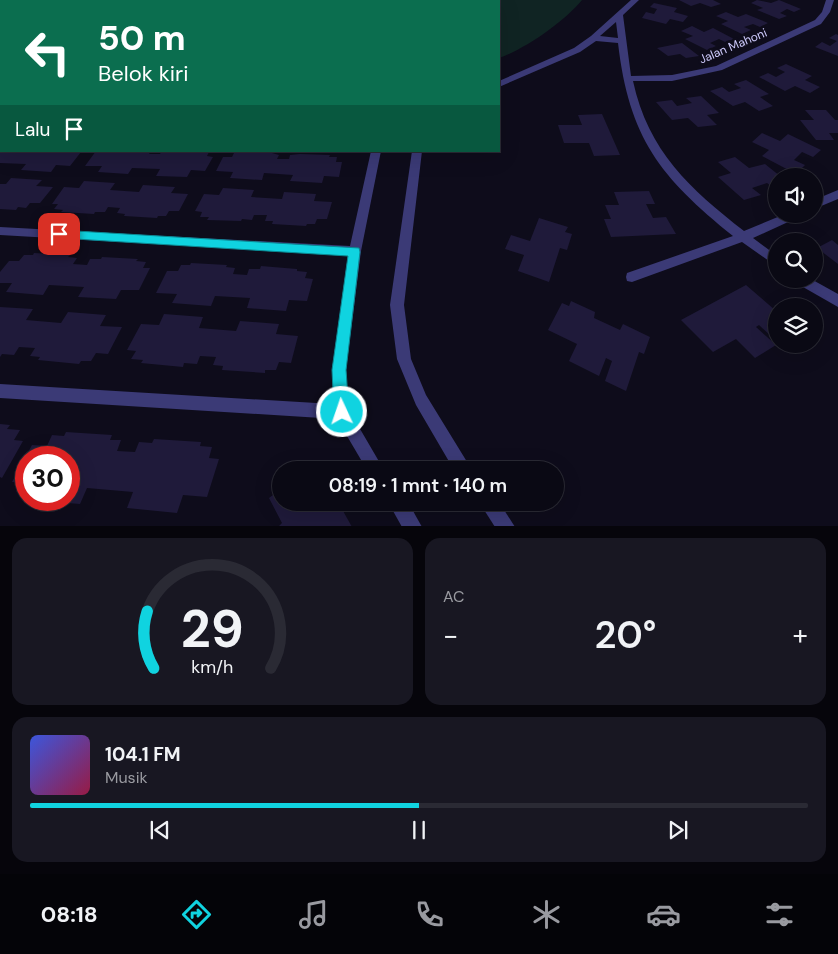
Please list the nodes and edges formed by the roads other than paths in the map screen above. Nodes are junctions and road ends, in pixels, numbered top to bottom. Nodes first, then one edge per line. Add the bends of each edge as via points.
1 (635, 0) edge
2 (830, 0) edge
3 (619, 15) junction
4 (594, 38) junction
5 (623, 41) junction
6 (628, 79) junction
7 (500, 84) edge
8 (376, 152) edge
9 (417, 152) edge
10 (838, 194) edge
11 (823, 201) edge
12 (775, 223) edge
13 (0, 231) edge
14 (743, 237) junction
15 (355, 252) junction
16 (768, 255) edge
17 (632, 277) dead end
18 (816, 288) edge
19 (838, 301) edge
20 (0, 392) edge
21 (342, 412) junction
22 (371, 461) edge
23 (458, 461) edge
24 (403, 511) edge
25 (495, 511) edge
26 (413, 526) edge
27 (506, 526) edge

1 - 3 street
2 - 6 street, Jalan Mahoni via 818,22 718,68 672,78
3 - 4 street
3 - 5 street
4 - 5 street
4 - 7 street via 562,57
5 - 6 street
6 - 14 street via 646,137 657,154 676,176
8 - 15 street
9 - 23 street via 398,305 404,359 421,400
10 - 11 street
12 - 14 street
13 - 15 street
14 - 16 street
14 - 17 street
15 - 21 street via 339,370
18 - 19 street
20 - 21 street
21 - 22 street
24 - 26 street
25 - 27 street

